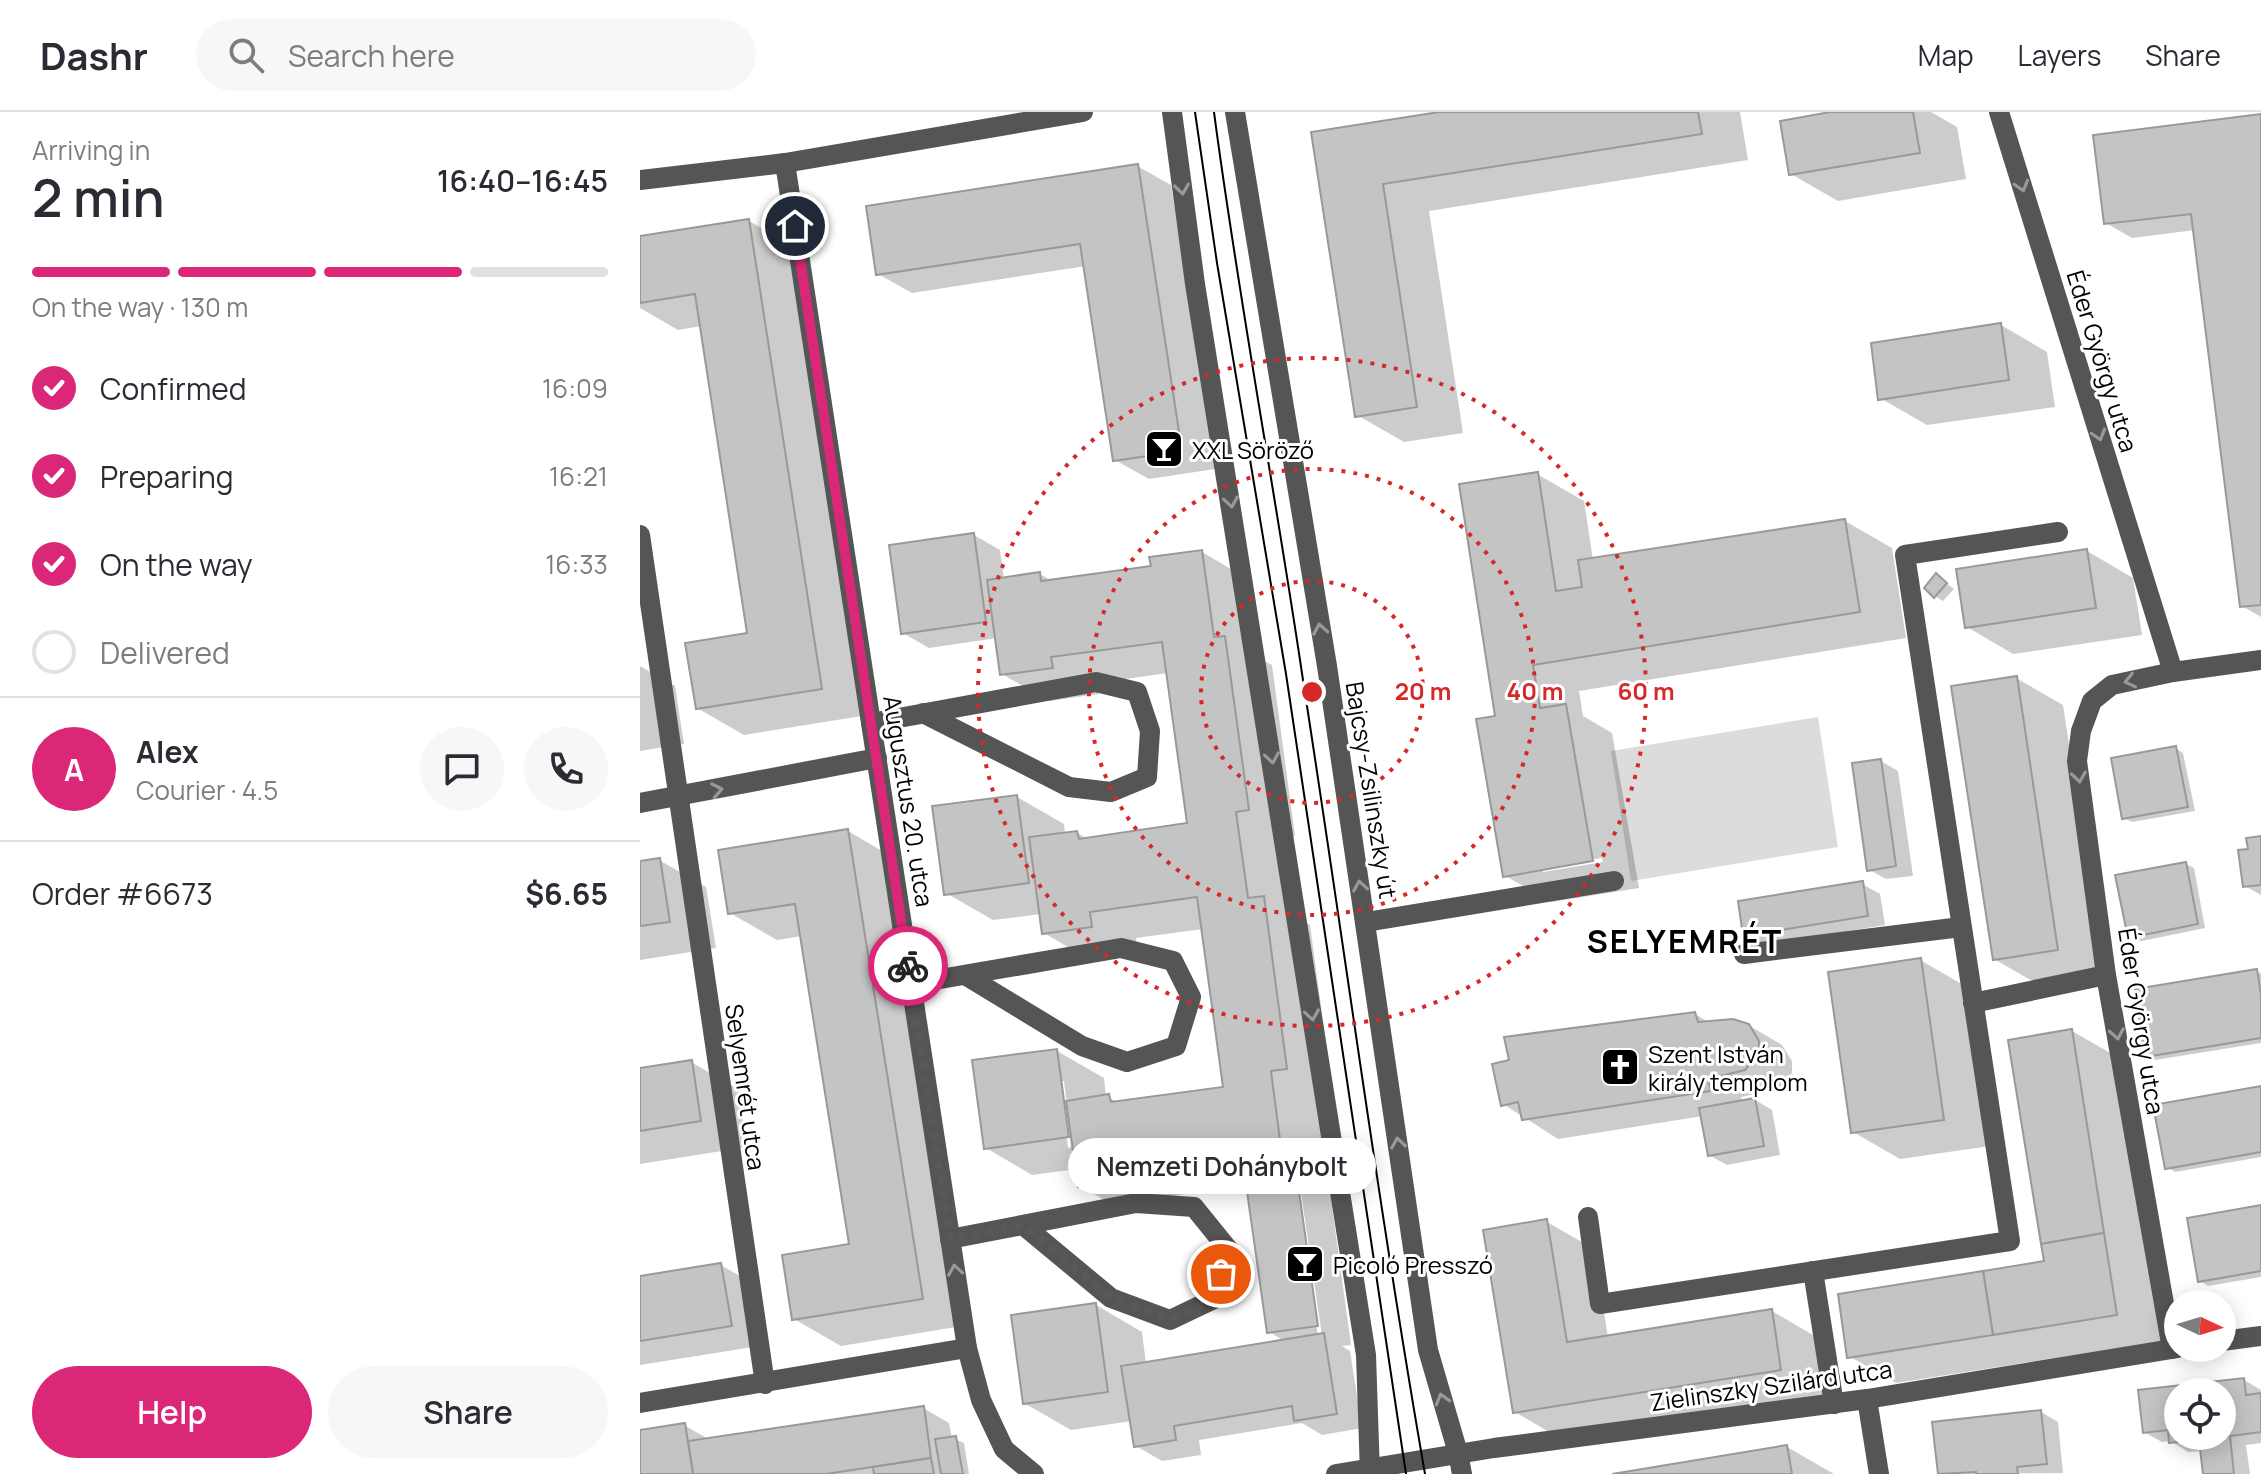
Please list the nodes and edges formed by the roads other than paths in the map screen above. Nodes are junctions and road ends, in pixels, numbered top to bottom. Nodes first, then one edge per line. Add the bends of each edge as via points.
1 (1083, 112) edge
2 (1172, 112) edge
3 (1235, 112) edge
4 (1999, 112) edge
5 (785, 163) junction
6 (640, 180) edge
7 (2058, 532) dead end
8 (640, 535) edge
9 (2261, 660) edge
10 (2173, 672) junction
11 (923, 713) junction
12 (871, 723) junction
13 (877, 758) junction
14 (677, 798) junction
15 (640, 803) edge
16 (1614, 881) dead end
17 (1366, 922) junction
18 (1961, 927) junction
19 (1744, 954) dead end
20 (965, 975) junction
21 (2106, 975) junction
22 (911, 984) junction
23 (1973, 1003) junction
24 (1588, 1217) dead end
25 (1023, 1225) junction
26 (950, 1239) junction
27 (1813, 1271) junction
28 (2164, 1290) edge
29 (2261, 1336) edge
30 (2236, 1339) edge
31 (967, 1348) junction
32 (2164, 1350) edge
33 (765, 1384) junction
34 (1867, 1399) junction
35 (640, 1403) edge
36 (1834, 1404) junction
37 (1460, 1464) edge
38 (1370, 1471) edge
39 (1034, 1474) edge
40 (1336, 1474) edge
41 (1879, 1474) edge

1 - 5 street
2 -> 38 street via 1366,1355
17 -> 3 street, Bajcsy-Zsilinszky út
4 -> 10 street, Éder György utca
5 - 6 street
5 - 12 street, Augusztus 20. utca
7 - 18 street via 1905,555
8 - 14 street, Selyemrét utca
9 - 10 street
10 -> 21 street, Éder György utca via 2112,685 2092,701 2081,731 2077,761
11 - 11 street via 1096,682 1137,692 1150,731 1147,777 1111,792 1069,787
11 - 12 street
12 - 13 street, Augusztus 20. utca
14 -> 13 street
13 - 22 street, Augusztus 20. utca
14 - 15 street
14 - 33 street, Selyemrét utca
16 - 17 street
37 -> 17 street, Bajcsy-Zsilinszky út via 1428,1350
18 - 19 street
18 - 23 street
20 - 20 street via 1121,948 1173,961 1191,997 1176,1046 1127,1062 1082,1046
20 - 22 street
21 - 23 street
21 -> 28 street, Éder György utca
22 - 26 street, Augusztus 20. utca
23 - 27 street via 2010,1241
24 - 27 street via 1600,1304
25 - 25 street via 1136,1203 1194,1207 1228,1249 1214,1299 1170,1320 1111,1298
25 - 26 street
31 -> 26 street, Augusztus 20. utca
27 - 36 street
29 - 30 street
31 - 33 street
31 - 39 street, Augusztus 20. utca via 981,1400 1004,1449
32 - 34 street, Zielinszky Szilárd utca
33 - 35 street
34 - 36 street, Zielinszky Szilárd utca
34 - 41 street
36 - 37 street, Zielinszky Szilárd utca
37 - 38 street, Zielinszky Szilárd utca
38 - 40 street

